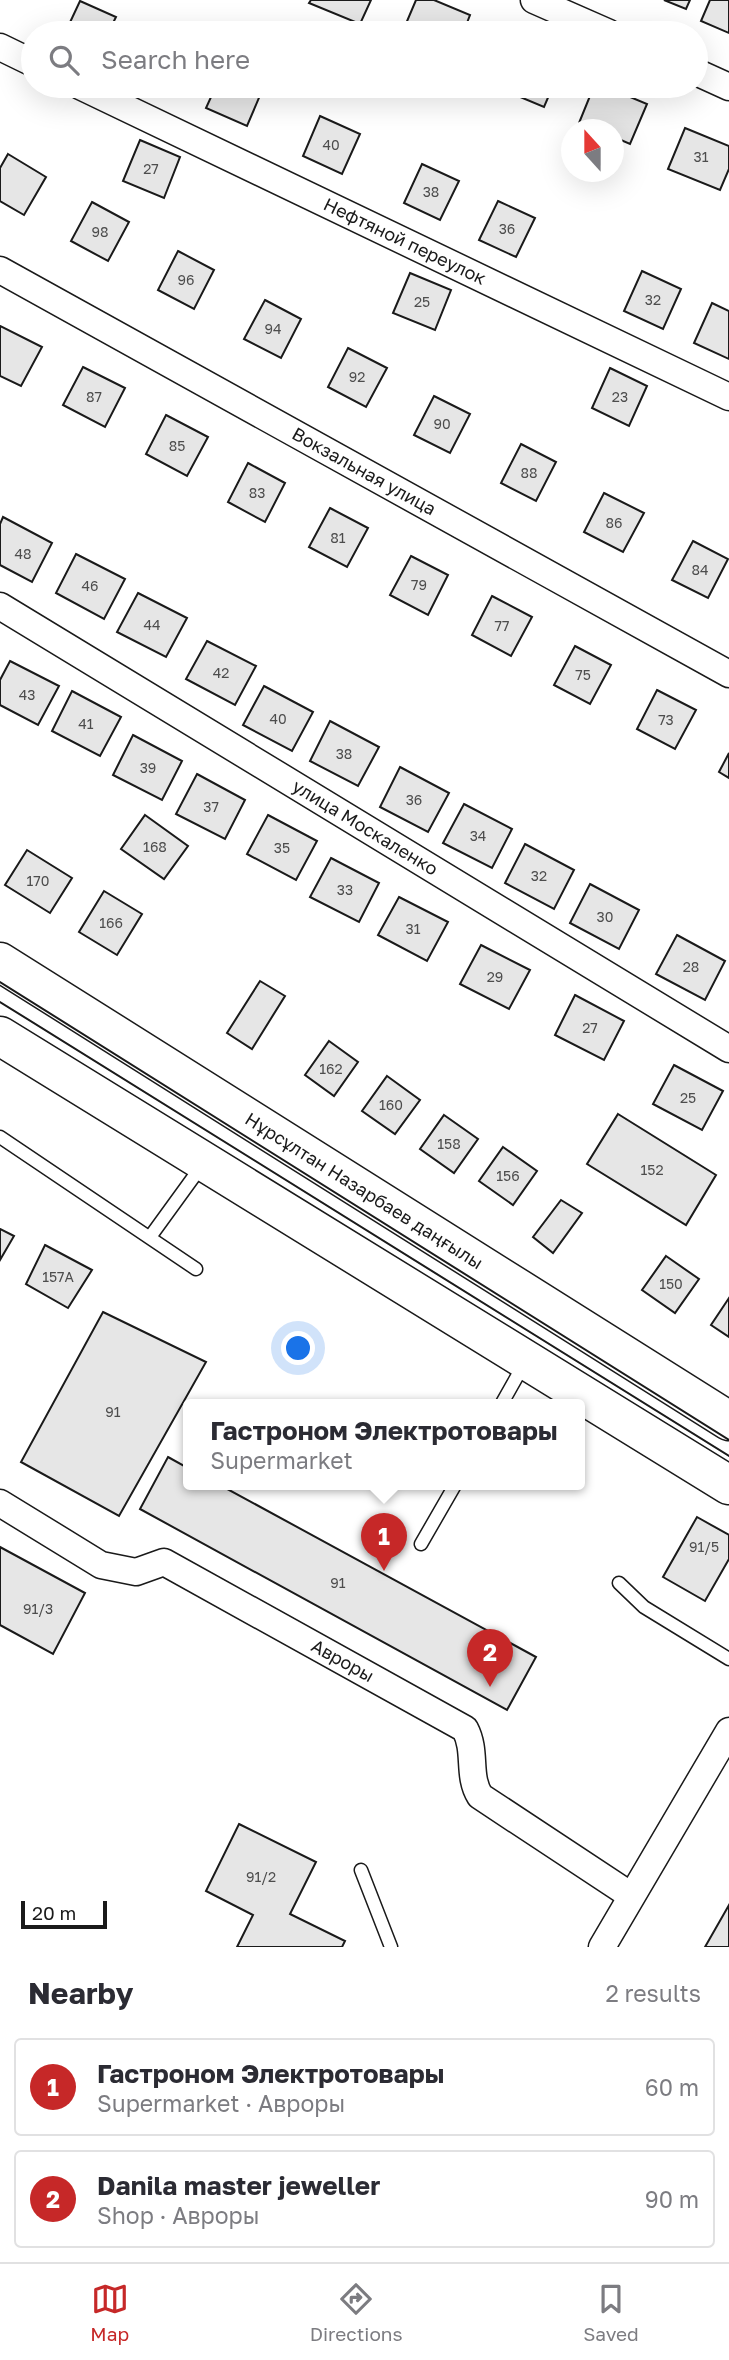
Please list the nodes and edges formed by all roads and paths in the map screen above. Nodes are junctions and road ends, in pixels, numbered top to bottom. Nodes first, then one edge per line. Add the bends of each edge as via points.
1 (534, 0) edge
2 (582, 21) edge
3 (0, 47) edge
4 (21, 57) edge
5 (708, 77) edge
6 (729, 87) edge
7 (105, 98) edge
8 (0, 270) edge
9 (729, 397) edge
10 (0, 606) edge
11 (729, 674) edge
12 (0, 962) edge
13 (0, 1036) edge
14 (729, 1049) edge
15 (0, 1137) edge
16 (204, 1164) junction
17 (150, 1237) junction
18 (196, 1269) dead end
19 (526, 1361) junction
20 (504, 1399) edge
21 (729, 1420) edge
22 (729, 1485) edge
23 (452, 1490) edge
24 (0, 1503) edge
25 (421, 1544) dead end
26 (619, 1583) dead end
27 (729, 1659) edge
28 (729, 1731) edge
29 (361, 1870) dead end
30 (629, 1895) junction
31 (391, 1947) edge
32 (601, 1947) edge

1 - 2 street
3 - 4 street
5 - 6 street
7 - 9 street, Нефтяной переулок
8 - 11 street, Вокзальная улица
10 - 14 street, улица Москаленко
12 - 21 main road, Нұрсұлтан Назарбаев даңғылы
13 - 16 main road
15 - 17 lane
16 - 17 lane
16 - 19 main road
17 - 18 lane
19 - 20 lane
19 - 22 main road
23 - 25 lane
24 - 30 street, Авроры via 101,1565 136,1572 164,1562 465,1729 472,1743 472,1780 480,1796
26 - 27 lane via 644,1607
28 - 30 street
29 - 31 lane
30 - 32 street

